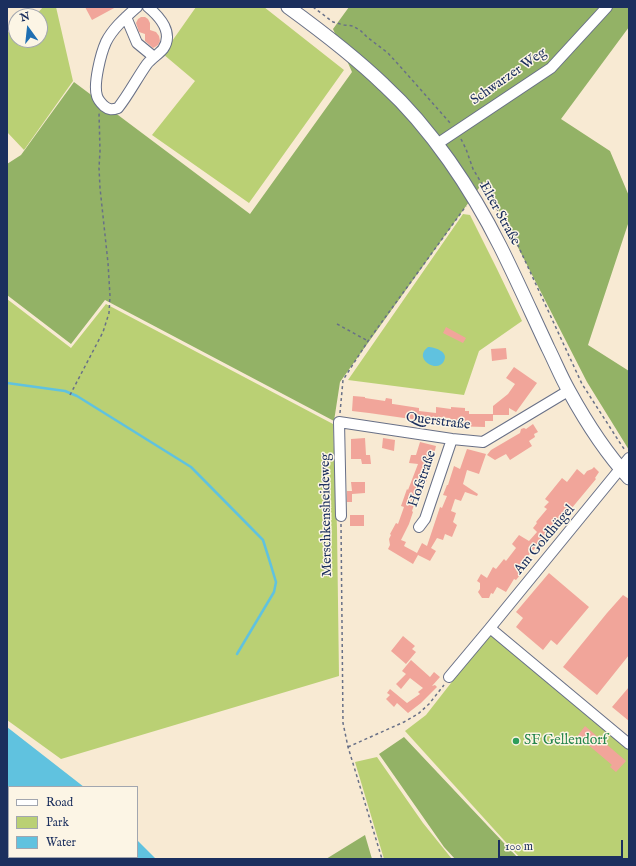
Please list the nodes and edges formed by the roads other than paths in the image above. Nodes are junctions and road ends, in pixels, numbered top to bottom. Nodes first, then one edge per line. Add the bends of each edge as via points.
1 (137, 7) edge
2 (148, 7) edge
3 (288, 7) edge
4 (607, 7) edge
5 (126, 17) junction
6 (154, 57) junction
7 (437, 144) junction
8 (568, 391) junction
9 (339, 422) joint
10 (452, 440) junction
11 (626, 464) edge
12 (341, 516) road end
13 (419, 527) dead end
14 (490, 628) junction
15 (450, 677) road end
16 (629, 744) edge

1 - 5 street
2 - 6 street via 162,21 167,34 163,49
3 - 7 main road, Elter Straße via 385,85
4 - 7 street, Schwarzer Weg via 551,68
5 - 6 street via 137,43
5 - 6 street via 106,42 96,84 99,101 108,109 118,108 148,62
7 - 8 main road, Elter Straße via 466,187 499,246
8 - 10 street, Querstraße via 483,442
8 - 11 main road, Elter Straße via 606,451
9 - 10 street, Querstraße
9 - 12 street, Merschkensheideweg
10 - 13 street, Hofstraße via 425,519
11 - 14 street, Am Goldhügel
14 - 15 street, Am Goldhügel
14 - 16 street

